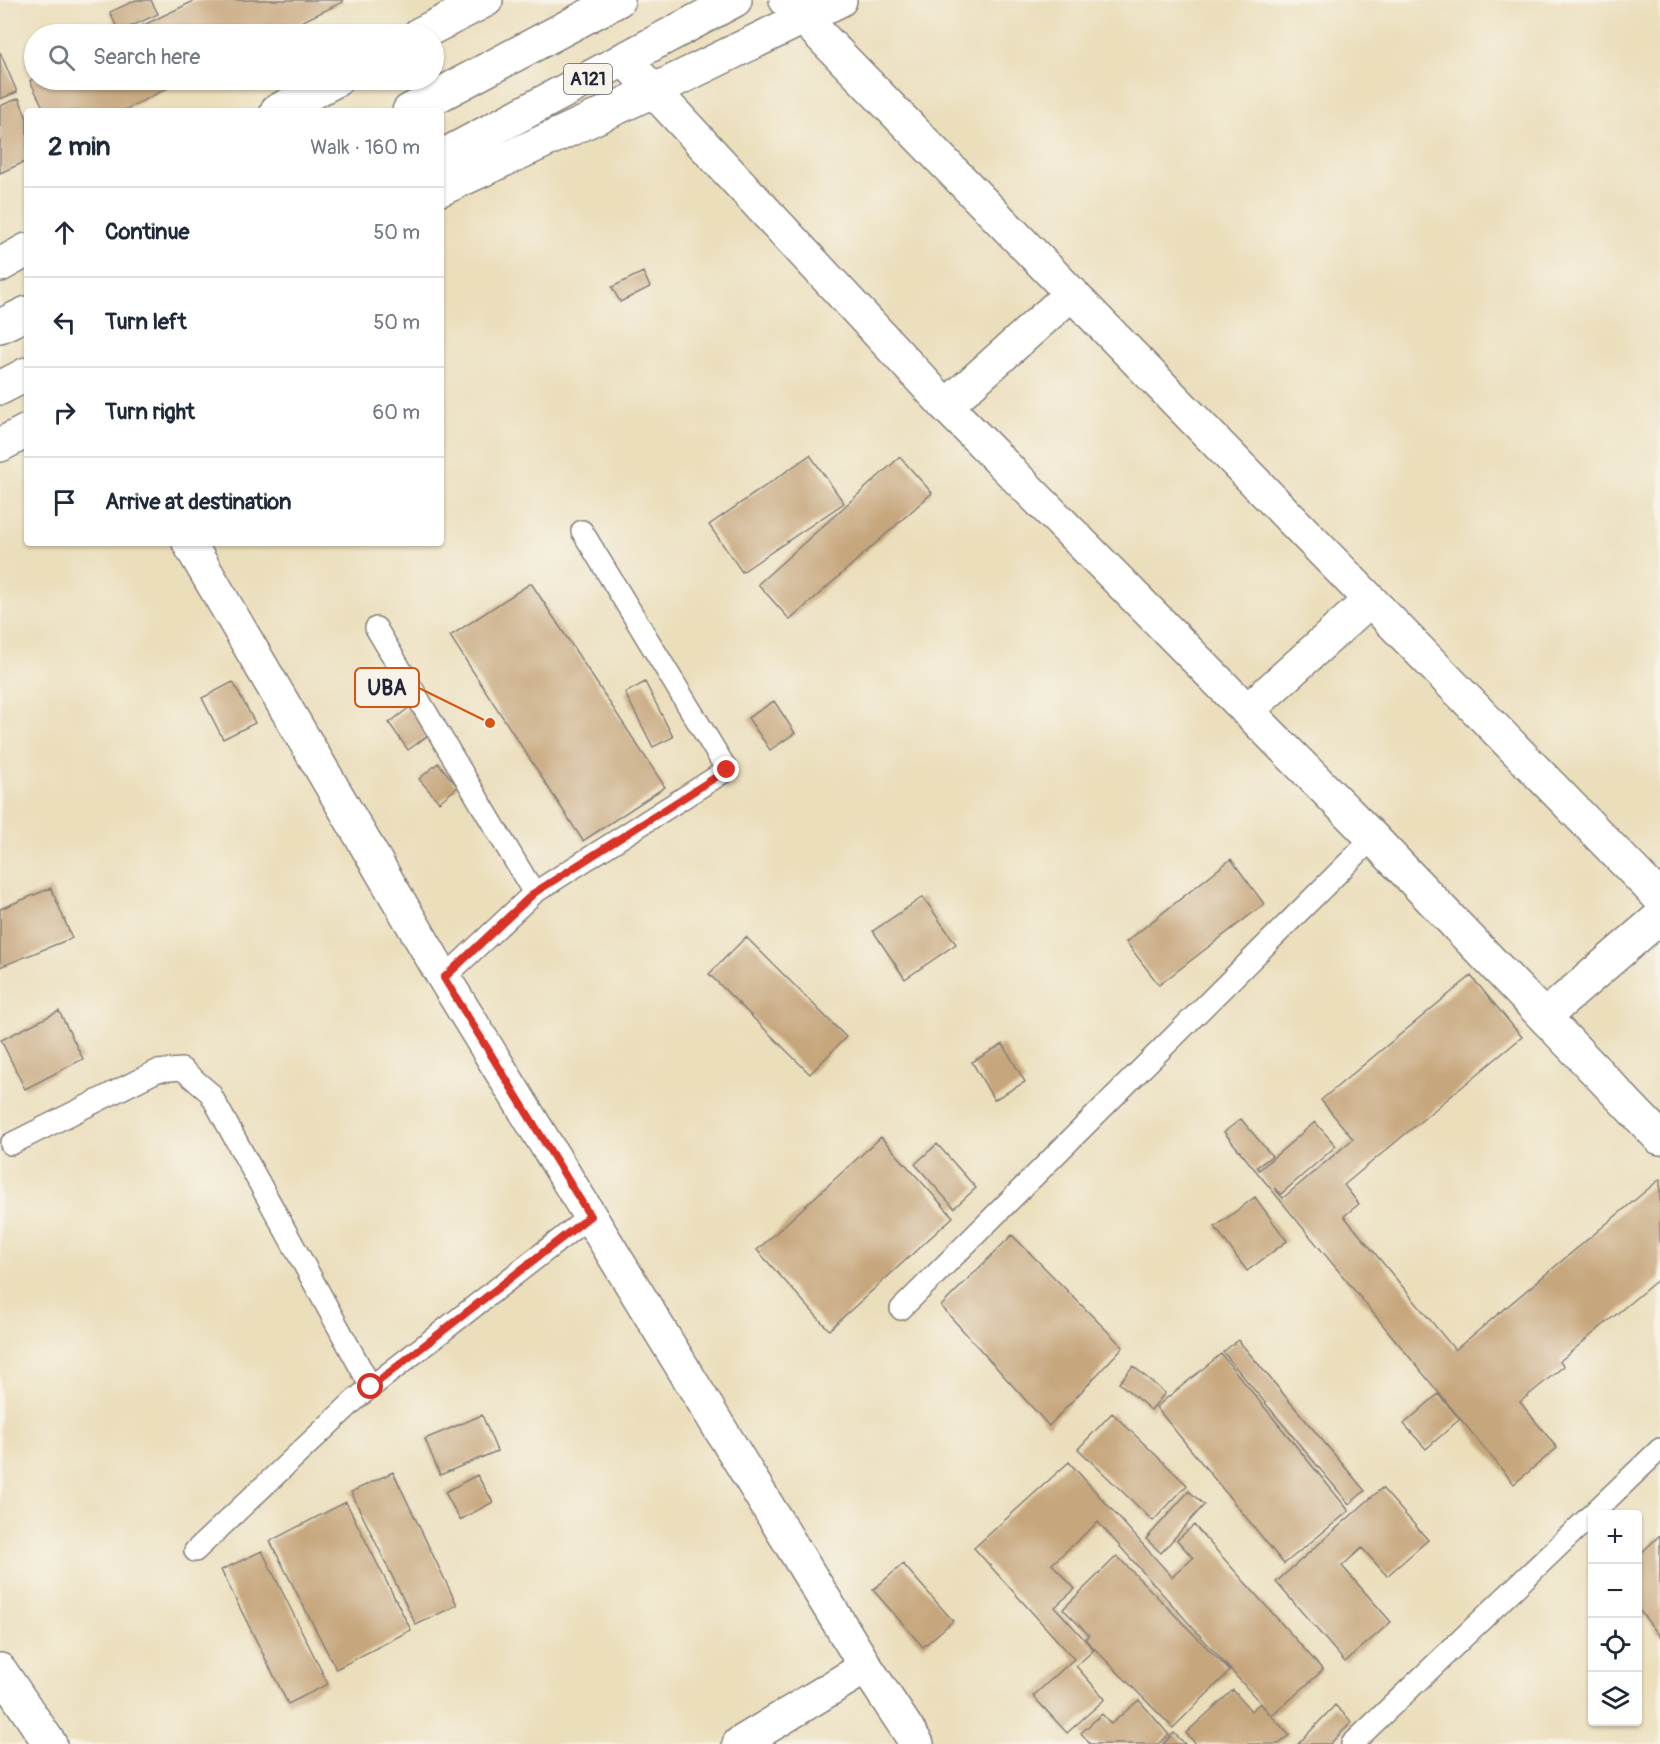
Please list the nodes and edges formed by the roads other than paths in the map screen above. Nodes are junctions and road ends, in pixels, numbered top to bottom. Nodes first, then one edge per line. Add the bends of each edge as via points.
1 (486, 0) edge
2 (618, 0) edge
3 (735, 0) edge
4 (840, 0) edge
5 (795, 10) edge
6 (439, 24) edge
7 (624, 59) junction
8 (317, 90) edge
9 (653, 91) junction
10 (283, 108) edge
11 (415, 108) edge
12 (444, 155) edge
13 (444, 188) edge
14 (24, 252) edge
15 (0, 265) edge
16 (1072, 293) junction
17 (24, 314) edge
18 (0, 326) edge
19 (24, 376) edge
20 (0, 388) edge
21 (946, 406) junction
22 (24, 433) edge
23 (0, 445) edge
24 (582, 531) dead end
25 (191, 546) edge
26 (1370, 600) junction
27 (376, 628) dead end
28 (1247, 711) junction
29 (1373, 838) junction
30 (534, 893) junction
31 (1660, 898) edge
32 (1660, 917) edge
33 (444, 978) junction
34 (1544, 1017) junction
35 (1660, 1138) edge
36 (11, 1144) dead end
37 (590, 1216) junction
38 (901, 1309) dead end
39 (371, 1387) junction
40 (1660, 1449) edge
41 (195, 1551) dead end
42 (866, 1667) junction
43 (0, 1670) edge
44 (50, 1744) edge
45 (739, 1744) edge
46 (917, 1744) edge
47 (1352, 1744) edge

1 - 6 main road
2 - 11 main road
3 - 7 main road, A121
4 - 5 main road
5 - 9 main road
5 - 16 main road
7 - 9 main road
7 - 12 main road, A121
8 - 10 main road
9 - 13 main road
9 - 21 main road
14 - 15 main road
16 - 21 main road
16 - 26 main road
17 - 18 main road
19 - 20 main road
21 - 28 main road
22 - 23 main road
24 - 30 lane via 727,770
25 - 33 main road
26 - 28 main road
26 - 31 main road
27 - 30 lane
28 - 29 main road
29 - 34 main road
29 - 38 lane
30 - 33 lane
32 - 34 main road
33 - 37 main road
34 - 35 main road
36 - 39 lane via 157,1071 182,1069 210,1093
37 - 39 lane
37 - 42 main road
39 - 41 lane
40 - 47 lane
42 - 45 main road
42 - 46 main road
43 - 44 main road

